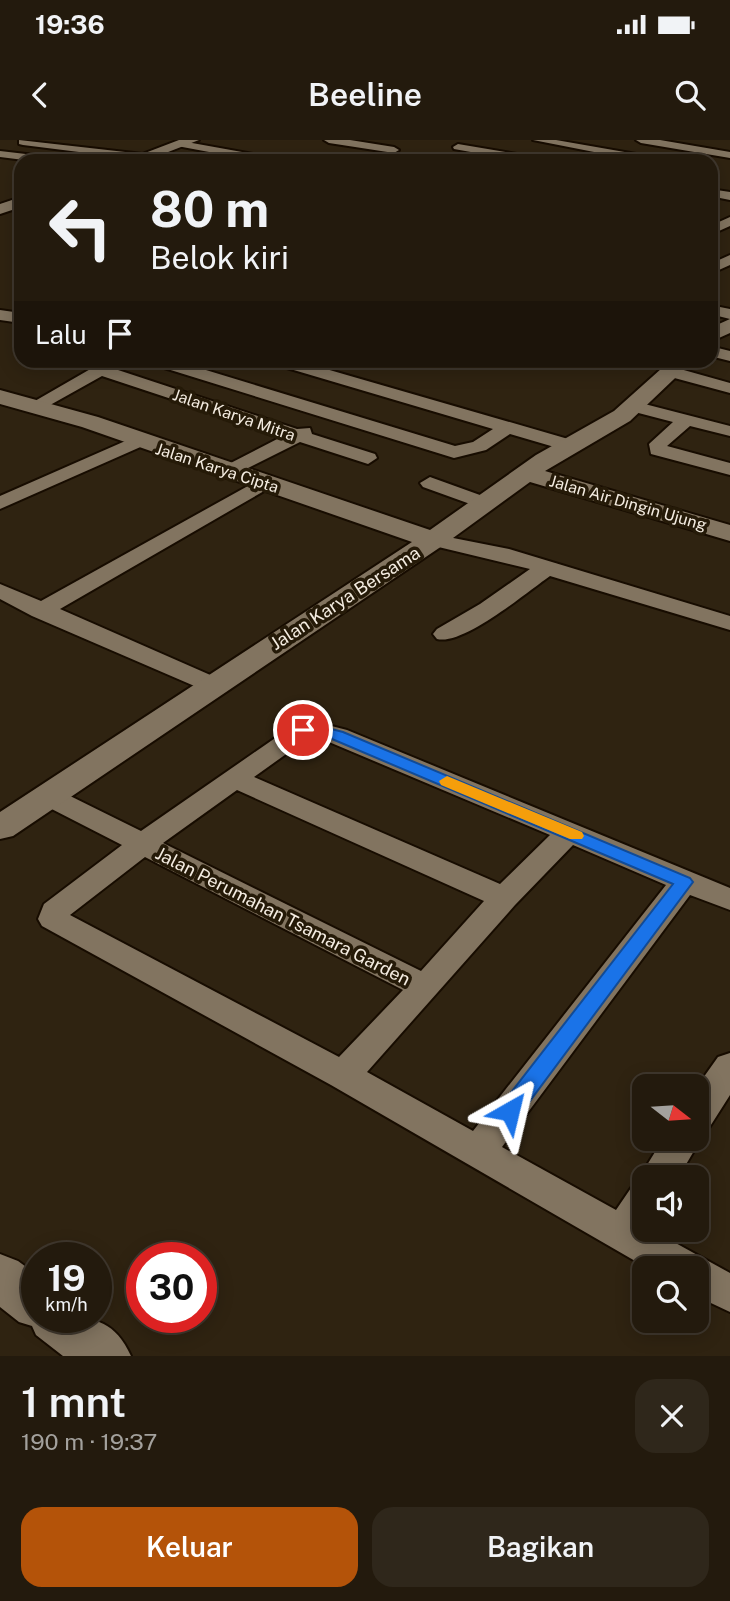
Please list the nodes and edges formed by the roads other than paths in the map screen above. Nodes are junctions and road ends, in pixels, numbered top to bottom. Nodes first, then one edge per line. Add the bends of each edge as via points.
1 (80, 140) edge
2 (329, 140) edge
3 (538, 140) edge
4 (641, 140) edge
5 (25, 141) edge
6 (186, 142) edge
7 (730, 142) edge
8 (119, 144) dead end
9 (510, 144) dead end
10 (61, 146) junction
11 (458, 147) dead end
12 (1, 149) edge
13 (394, 150) dead end
14 (97, 151) junction
15 (488, 151) junction
16 (706, 151) junction
17 (36, 154) edge
18 (89, 154) edge
19 (112, 154) edge
20 (151, 154) edge
21 (243, 154) edge
22 (504, 154) edge
23 (619, 154) edge
24 (700, 154) edge
25 (730, 155) edge
26 (104, 368) edge
27 (180, 368) edge
28 (303, 368) edge
29 (676, 368) edge
30 (683, 368) edge
31 (101, 370) junction
32 (730, 388) edge
33 (13, 402) edge
34 (633, 406) junction
35 (686, 419) junction
36 (322, 423) dead end
37 (509, 428) junction
38 (730, 431) edge
39 (295, 436) junction
40 (139, 441) junction
41 (568, 445) junction
42 (368, 458) dead end
43 (730, 469) edge
44 (228, 472) junction
45 (526, 473) junction
46 (264, 483) junction
47 (430, 483) dead end
48 (0, 503) edge
49 (484, 503) junction
50 (730, 533) edge
51 (433, 540) junction
52 (546, 568) junction
53 (0, 591) edge
54 (40, 611) junction
55 (730, 623) edge
56 (445, 634) dead end
57 (215, 686) junction
58 (233, 778) junction
59 (48, 796) junction
60 (0, 828) edge
61 (569, 833) junction
62 (141, 845) junction
63 (684, 882) junction
64 (504, 898) junction
65 (730, 900) edge
66 (425, 986) junction
67 (730, 1066) edge
68 (343, 1076) junction
69 (709, 1098) edge
70 (478, 1152) junction
71 (632, 1218) edge
72 (622, 1233) junction
73 (662, 1256) edge
74 (0, 1278) edge
75 (709, 1282) edge
76 (21, 1293) edge
77 (730, 1294) edge
78 (74, 1333) edge
79 (104, 1356) edge

1 - 10 street
2 - 13 street
3 - 23 street
4 - 16 street
5 - 10 street
5 - 12 street
6 - 20 street
6 - 21 street
7 - 16 street
8 - 14 street
9 - 15 street
10 - 14 street
10 - 17 street
11 - 15 street
14 - 18 street
14 - 19 street
15 - 22 street
16 - 24 street
16 - 25 street
26 - 31 street
27 - 37 street via 454,452 480,446
28 - 37 street
29 - 34 street, Jalan Karya Bersama
30 - 32 street
31 - 33 street
31 - 39 street, Jalan Karya Mitra
33 - 40 street, Jalan Karya Cipta
34 - 35 street
34 - 41 street, Jalan Karya Bersama
35 - 38 street
35 - 43 street via 658,444 658,450
36 - 39 street
37 - 41 street
39 - 42 street, Jalan Karya Mitra
39 - 44 street
40 - 44 street, Jalan Karya Cipta
40 - 48 street
41 - 45 street, Jalan Karya Bersama
44 - 46 street, Jalan Karya Cipta
45 - 49 street, Jalan Karya Bersama
45 - 50 street, Jalan Air Dingin Ujung
46 - 51 street, Jalan Karya Cipta
46 - 54 street
47 - 49 street
49 - 51 street, Jalan Karya Bersama
51 - 52 street
51 - 57 street, Jalan Karya Bersama
52 - 55 street
52 - 56 street
53 - 54 street
54 - 57 street
57 - 59 street, Jalan Karya Bersama
58 - 61 street, Jalan Perumahan Tsamara Garden via 303,730 312,729
58 - 62 street, Jalan Perumahan Tsamara Garden
58 - 64 street
59 - 60 street, Jalan Karya Bersama
59 - 62 street, Jalan Perumahan Tsamara Garden
61 - 63 street, Jalan Perumahan Tsamara Garden
61 - 64 street, Jalan Perumahan Tsamara Garden
62 - 66 street, Jalan Perumahan Tsamara Garden
62 - 68 street, Jalan Perumahan Tsamara Garden via 55,911 53,919
63 - 65 street, Jalan Perumahan Tsamara Garden
63 - 70 street
64 - 66 street, Jalan Perumahan Tsamara Garden
66 - 68 street, Jalan Perumahan Tsamara Garden
67 - 69 street
68 - 70 street, Jalan Perumahan Tsamara Garden
70 - 72 street, Jalan Perumahan Tsamara Garden
71 - 72 street
72 - 73 street, Jalan Perumahan Tsamara Garden
74 - 76 street
75 - 77 street
78 - 79 street

